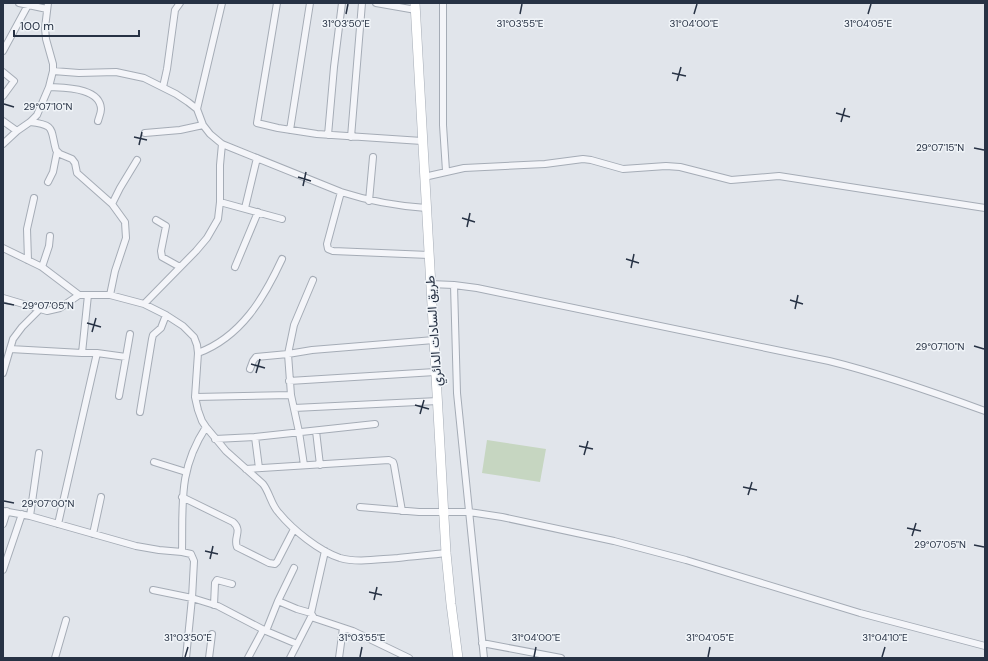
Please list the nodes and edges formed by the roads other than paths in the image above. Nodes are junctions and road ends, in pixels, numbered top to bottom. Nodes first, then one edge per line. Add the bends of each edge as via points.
1 (19, 3) edge
2 (180, 3) edge
3 (222, 3) edge
4 (277, 3) edge
5 (310, 3) edge
6 (342, 3) edge
7 (362, 3) edge
8 (376, 3) edge
9 (443, 3) edge
10 (28, 5) junction
11 (48, 6) edge
12 (415, 7) edge
13 (3, 51) edge
14 (53, 71) junction
15 (3, 72) edge
16 (49, 87) junction
17 (163, 87) junction
18 (3, 96) edge
19 (197, 109) junction
20 (3, 121) edge
21 (30, 122) junction
22 (98, 122) dead end
23 (203, 125) junction
24 (290, 130) junction
25 (17, 131) junction
26 (145, 133) dead end
27 (328, 135) junction
28 (351, 137) junction
29 (422, 141) junction
30 (3, 144) edge
31 (222, 144) junction
32 (57, 152) junction
33 (257, 158) junction
34 (373, 158) dead end
35 (137, 160) dead end
36 (446, 171) junction
37 (424, 177) junction
38 (48, 182) dead end
39 (341, 192) junction
40 (34, 198) dead end
41 (369, 201) junction
42 (220, 202) junction
43 (112, 204) junction
44 (245, 208) junction
45 (426, 208) junction
46 (985, 208) edge
47 (258, 212) junction
48 (282, 219) dead end
49 (156, 220) dead end
50 (50, 236) dead end
51 (3, 248) edge
52 (428, 255) junction
53 (282, 259) dead end
54 (28, 260) junction
55 (42, 267) junction
56 (180, 267) junction
57 (234, 267) dead end
58 (313, 280) dead end
59 (430, 284) junction
60 (454, 285) junction
61 (79, 295) junction
62 (88, 295) junction
63 (110, 295) junction
64 (3, 298) edge
65 (144, 304) junction
66 (40, 310) junction
67 (166, 315) junction
68 (130, 334) dead end
69 (434, 340) junction
70 (7, 350) edge
71 (82, 353) junction
72 (96, 353) junction
73 (198, 353) junction
74 (288, 354) junction
75 (126, 357) junction
76 (250, 369) dead end
77 (435, 372) junction
78 (3, 373) edge
79 (289, 381) junction
80 (291, 395) junction
81 (119, 396) dead end
82 (195, 397) junction
83 (438, 401) junction
84 (294, 408) junction
85 (985, 411) edge
86 (140, 412) dead end
87 (376, 424) dead end
88 (206, 427) junction
89 (316, 431) junction
90 (299, 432) junction
91 (255, 437) junction
92 (215, 439) junction
93 (39, 453) dead end
94 (154, 462) dead end
95 (320, 465) junction
96 (304, 466) junction
97 (260, 468) junction
98 (246, 469) junction
99 (186, 472) junction
100 (101, 497) dead end
101 (182, 498) junction
102 (360, 507) dead end
103 (5, 511) edge
104 (402, 511) junction
105 (470, 512) junction
106 (444, 513) junction
107 (22, 514) junction
108 (30, 516) junction
109 (3, 524) edge
110 (58, 524) junction
111 (294, 529) junction
112 (92, 534) junction
113 (325, 551) junction
114 (182, 552) junction
115 (446, 554) junction
116 (294, 568) dead end
117 (3, 570) edge
118 (232, 584) dead end
119 (153, 590) dead end
120 (192, 598) junction
121 (278, 601) junction
122 (214, 605) junction
123 (312, 614) junction
124 (66, 620) dead end
125 (344, 628) junction
126 (264, 630) junction
127 (212, 634) dead end
128 (482, 643) junction
129 (297, 644) junction
130 (985, 646) edge
131 (55, 658) edge
132 (186, 658) edge
133 (209, 658) edge
134 (248, 658) edge
135 (290, 658) edge
136 (339, 658) edge
137 (409, 658) edge
138 (458, 658) edge
139 (484, 658) edge
140 (561, 658) edge

1 - 10 street
2 - 17 street via 175,10
3 - 19 street
4 - 24 street via 256,121 259,124
5 - 24 street
6 - 27 street
7 - 28 street
8 - 12 street
9 - 36 street via 443,125
10 - 11 street
10 - 13 street
11 - 14 street via 46,39
12 - 29 main road, طريق السادات الدائري
14 - 16 street
14 - 17 street via 116,72 144,78
15 - 18 street via 14,81
16 - 21 street via 37,115
16 - 22 street via 81,90 96,98 101,108
17 - 19 street
19 - 23 street
20 - 25 street
21 - 25 street
21 - 32 street via 50,128
23 - 26 street
23 - 31 street via 213,138
24 - 27 street
25 - 30 street
27 - 28 street
28 - 29 street
29 - 37 main road, طريق السادات الدائري
31 - 33 street
31 - 42 street
32 - 38 street
32 - 43 street via 72,159 77,173
33 - 39 street
33 - 44 street
34 - 41 street
35 - 43 street
36 - 37 street
36 - 46 street via 582,159 623,169 680,167 731,180 789,178
37 - 45 main road, طريق السادات الدائري
39 - 41 street
39 - 52 street via 327,244 328,249
40 - 54 street via 27,229
41 - 45 street
42 - 44 street
42 - 56 street via 218,219 212,230
43 - 63 street via 124,218 126,238
44 - 47 street
45 - 52 main road, طريق السادات الدائري
47 - 48 street
47 - 57 street
49 - 56 street via 166,226 162,257
50 - 55 street
51 - 54 street
52 - 59 main road, طريق السادات الدائري
53 - 73 street via 265,294 233,333 211,348
54 - 55 street
55 - 61 street
56 - 65 street
58 - 74 street via 294,325
59 - 60 street
59 - 69 main road, طريق السادات الدائري
60 - 85 street via 519,296 836,363 903,382
60 - 105 street via 457,392
61 - 62 street
61 - 66 street via 60,308
62 - 63 street
62 - 71 street
63 - 65 street
64 - 66 street
65 - 67 street
66 - 70 street via 17,333
67 - 73 street via 194,337
67 - 86 street via 161,328 153,335
68 - 75 street
69 - 74 street
69 - 77 main road, طريق السادات الدائري
70 - 71 street
70 - 78 street
71 - 72 street
72 - 75 street
72 - 110 street
73 - 82 street
74 - 76 street via 256,357
74 - 79 street
75 - 81 street
77 - 79 street
77 - 83 main road, طريق السادات الدائري
79 - 80 street
80 - 82 street
80 - 84 street
82 - 88 street
83 - 84 street
83 - 106 main road, طريق السادات الدائري
84 - 90 street
87 - 89 street
88 - 92 street
88 - 99 street via 194,448
89 - 90 street
89 - 95 street
90 - 91 street
90 - 96 street
91 - 92 street
91 - 97 street
92 - 98 street
93 - 108 street
94 - 99 street
95 - 96 street
95 - 104 street via 391,460
96 - 97 street
97 - 98 street
98 - 111 street via 267,489 274,508
99 - 101 street
100 - 112 street
101 - 111 street via 233,522 238,530 237,547 269,563 277,562
101 - 114 street
102 - 104 street
103 - 107 street
103 - 109 street
104 - 106 street
105 - 106 street
105 - 128 street
105 - 130 street via 502,517 686,560 860,613
106 - 115 main road, طريق السادات الدائري
107 - 108 street
107 - 117 street
108 - 110 street
110 - 112 street
111 - 113 street
112 - 114 street via 142,547
113 - 115 street via 340,558 368,560
113 - 123 street
114 - 120 street via 191,554 194,560
115 - 138 main road, طريق السادات الدائري
116 - 121 street
118 - 122 street via 216,580
119 - 120 street
120 - 122 street
120 - 132 street
121 - 123 street
121 - 126 street
122 - 126 street
123 - 125 street via 318,620
123 - 129 street
124 - 131 street
125 - 136 street
125 - 137 street
126 - 129 street
126 - 134 street
127 - 133 street
128 - 139 street
128 - 140 street
129 - 135 street

